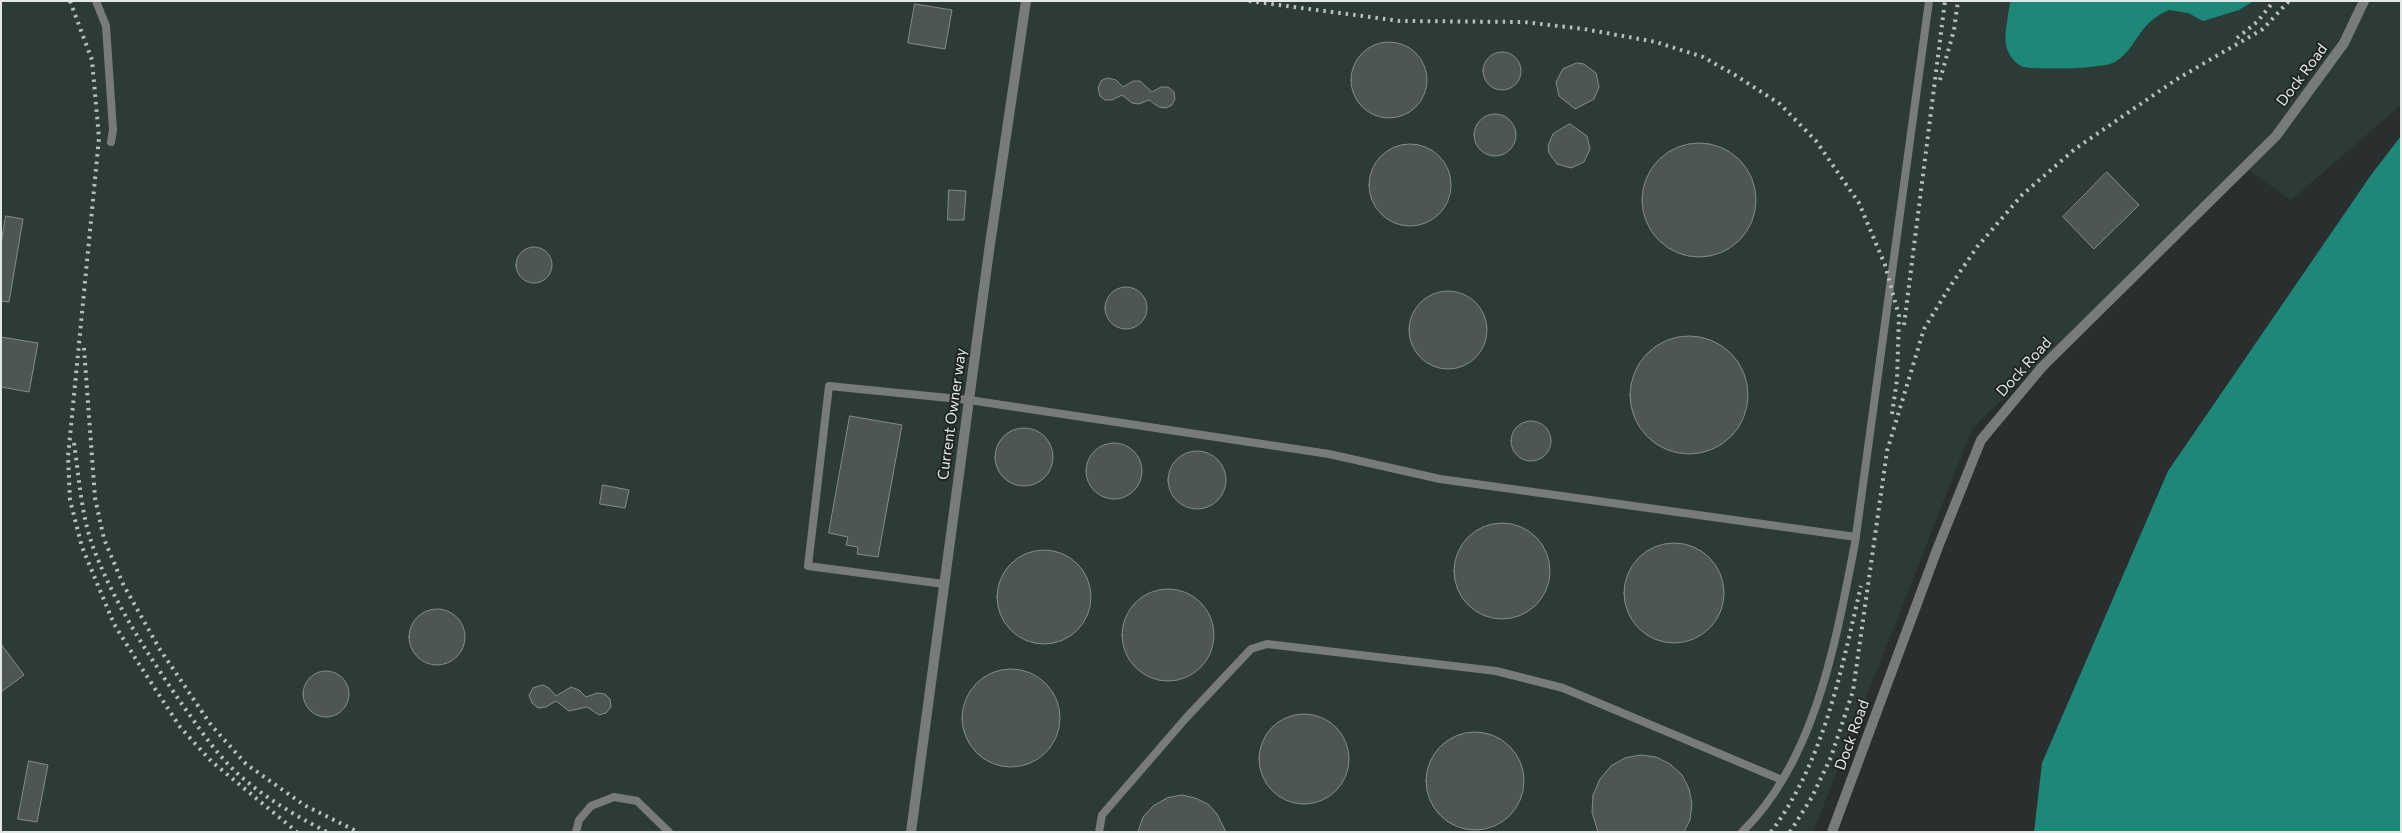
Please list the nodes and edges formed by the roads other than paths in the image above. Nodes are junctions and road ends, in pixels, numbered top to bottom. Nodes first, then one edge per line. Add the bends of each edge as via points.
1 (96, 1) edge
2 (1026, 1) edge
3 (1929, 1) edge
4 (2364, 1) edge
5 (111, 142) dead end
6 (969, 400) junction
7 (1856, 537) junction
8 (944, 584) junction
9 (1782, 780) junction
10 (576, 832) edge
11 (669, 832) edge
12 (911, 832) edge
13 (1099, 832) edge
14 (1742, 832) edge
15 (1832, 832) edge

1 - 5 lane via 106,26 113,130
2 - 6 street, Current Owner way
3 - 7 lane
4 - 15 street, Dock Road via 2344,43 2276,136 2042,367 1981,440 1934,556
6 - 7 lane via 1329,454 1440,479
6 - 8 street, Current Owner way
6 - 8 lane via 829,386 808,566
7 - 9 lane via 1840,616 1810,725
8 - 12 street, Current Owner way
9 - 13 lane via 1563,688 1496,671 1267,644 1251,649 1186,718 1102,815
9 - 14 lane via 1756,819
10 - 11 lane via 579,820 591,806 614,798 637,802

